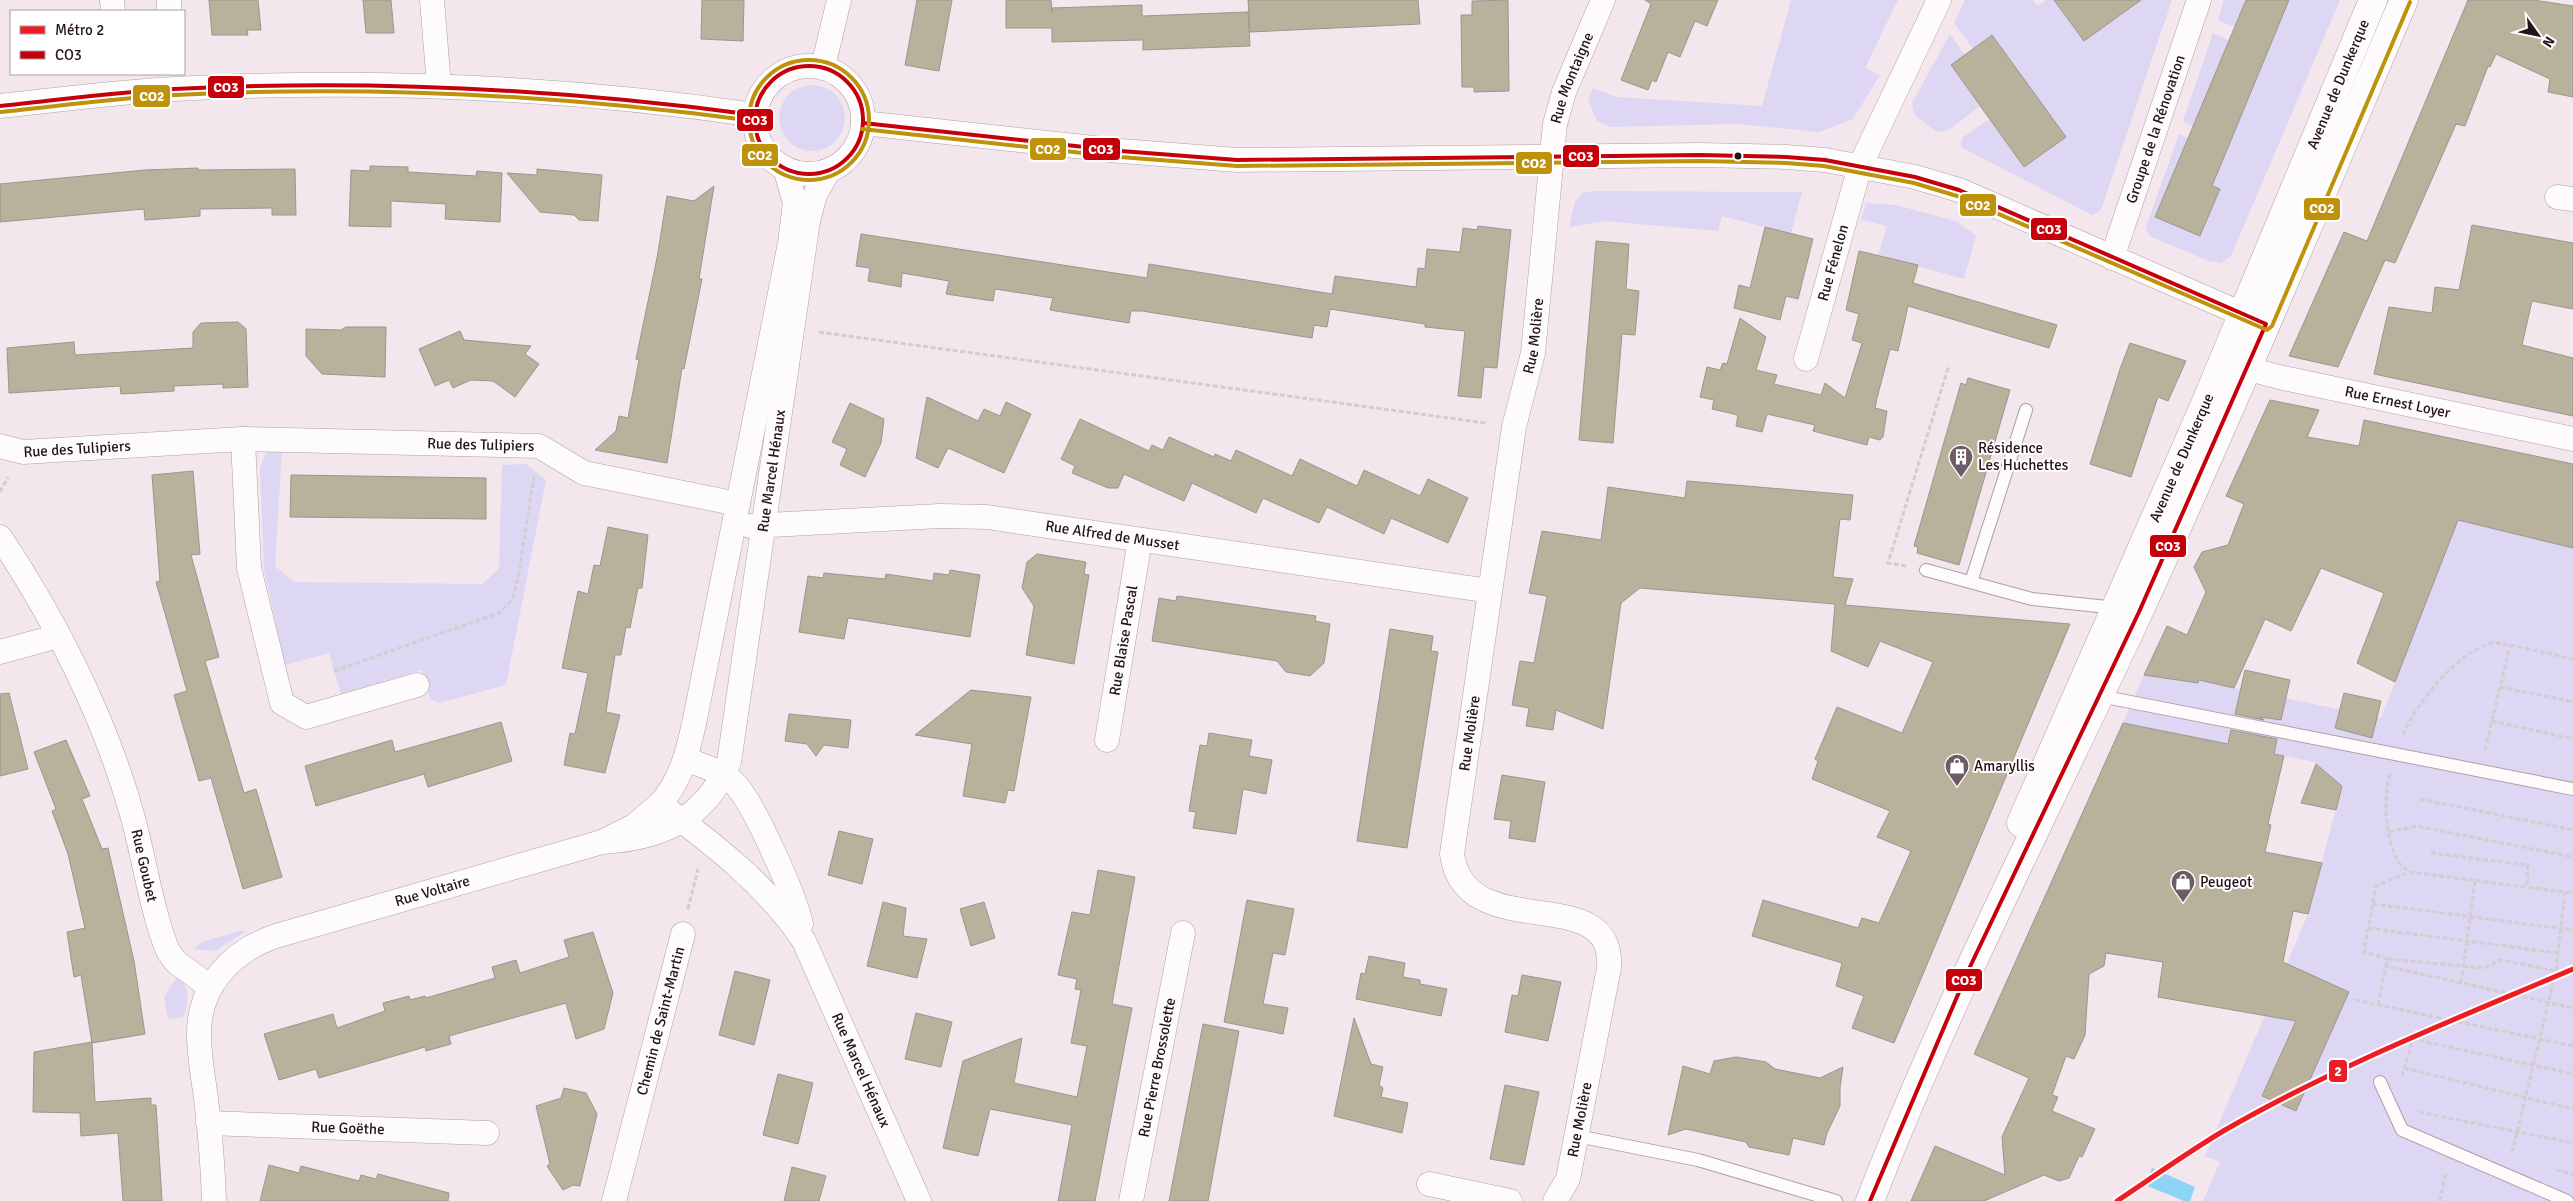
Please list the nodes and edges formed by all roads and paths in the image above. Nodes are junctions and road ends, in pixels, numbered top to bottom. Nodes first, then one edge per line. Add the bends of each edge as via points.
1 (432, 0) edge
2 (840, 0) edge
3 (1603, 0) edge
4 (1939, 0) edge
5 (2199, 0) edge
6 (2373, 0) edge
7 (2404, 0) edge
8 (823, 67) junction
9 (174, 81) edge
10 (120, 84) edge
11 (439, 86) junction
12 (0, 106) edge
13 (755, 115) junction
14 (863, 123) junction
15 (1551, 157) junction
16 (1860, 166) junction
17 (785, 168) junction
18 (829, 170) junction
19 (2112, 258) junction
20 (2255, 319) junction
21 (794, 328) junction
22 (1806, 359) dead end
23 (1949, 365) dead end
24 (2235, 365) junction
25 (2026, 410) dead end
26 (1514, 427) junction
27 (243, 439) junction
28 (2573, 439) edge
29 (0, 446) edge
30 (539, 446) junction
31 (738, 504) junction
32 (764, 525) junction
33 (733, 527) junction
34 (0, 537) edge
35 (1140, 540) junction
36 (1926, 570) joint
37 (1971, 582) junction
38 (1490, 591) junction
39 (2127, 610) junction
40 (58, 636) junction
41 (2510, 646) dead end
42 (0, 652) edge
43 (334, 671) dead end
44 (417, 685) dead end
45 (2500, 687) junction
46 (2100, 696) junction
47 (2573, 702) edge
48 (2492, 722) junction
49 (2573, 739) edge
50 (1107, 740) dead end
51 (685, 759) junction
52 (2480, 771) junction
53 (724, 775) junction
54 (2573, 789) edge
55 (2420, 799) dead end
56 (660, 804) junction
57 (682, 821) junction
58 (2573, 830) edge
59 (2389, 832) dead end
60 (705, 839) junction
61 (602, 842) junction
62 (2431, 853) dead end
63 (2573, 857) edge
64 (2408, 872) dead end
65 (2475, 881) dead end
66 (2527, 887) dead end
67 (2565, 892) dead end
68 (2373, 904) junction
69 (2470, 916) junction
70 (2368, 928) junction
71 (2561, 928) junction
72 (2573, 930) edge
73 (1183, 933) dead end
74 (683, 934) joint
75 (2467, 939) junction
76 (804, 941) junction
77 (2558, 953) junction
78 (2388, 959) junction
79 (2386, 966) junction
80 (2463, 967) junction
81 (1968, 971) junction
82 (2556, 971) junction
83 (2573, 974) edge
84 (2461, 983) junction
85 (210, 987) junction
86 (2355, 1000) dead end
87 (2548, 1003) junction
88 (2378, 1005) junction
89 (2573, 1008) edge
90 (2540, 1039) junction
91 (2573, 1046) edge
92 (2533, 1065) junction
93 (2404, 1068) junction
94 (2573, 1074) edge
95 (2380, 1082) dead end
96 (2525, 1098) junction
97 (2392, 1108) junction
98 (2573, 1109) edge
99 (208, 1123) junction
100 (2517, 1131) junction
101 (487, 1132) dead end
102 (1577, 1136) junction
103 (2573, 1143) edge
104 (2452, 1151) junction
105 (2507, 1175) junction
106 (1429, 1184) dead end
107 (214, 1201) edge
108 (614, 1201) edge
109 (919, 1201) edge
110 (1131, 1201) edge
111 (1510, 1201) edge
112 (1555, 1201) edge
113 (1836, 1201) edge
114 (1870, 1201) edge
115 (2440, 1201) edge
116 (2567, 1201) edge

1 - 11 street
2 - 8 street
3 - 15 street, Rue Montaigne via 1559,107
4 - 16 street
5 - 19 street, Groupe de la Rénovation
6 - 20 main road, Avenue de Dunkerque
7 - 20 main road, Avenue de Dunkerque
8 - 13 street via 800,66 778,75 762,92
8 - 14 street via 853,88
9 - 10 street
9 - 11 street
10 - 12 street
11 - 13 street via 568,93
13 - 17 street via 761,146
14 - 15 street via 1237,160
14 - 18 street via 861,135 849,156
15 - 16 street via 1739,155 1825,160
15 - 26 street, Rue Molière via 1533,354
16 - 19 street via 1959,190
16 - 22 street, Rue Fénelon
17 - 18 street via 805,173
17 - 31 street, Rue Marcel Hénaux via 795,212
18 - 21 street, Rue Marcel Hénaux via 811,206
19 - 20 street
20 - 24 main road, Avenue de Dunkerque
21 - 26 path
21 - 32 street, Rue Marcel Hénaux
23 - 36 path via 1888,563
24 - 28 street, Rue Ernest Loyer
24 - 39 main road, Avenue de Dunkerque
25 - 37 lane
26 - 38 street, Rue Molière
27 - 29 street, Rue des Tulipiers via 23,452
27 - 30 street, Rue des Tulipiers
27 - 44 street via 249,568 282,703 306,717
30 - 31 street, Rue des Tulipiers via 584,473
30 - 43 path via 512,600 499,613
31 - 33 street, Rue Marcel Hénaux
32 - 33 street, Rue Alfred de Musset
32 - 35 street, Rue Alfred de Musset via 966,516 1014,520
32 - 53 street, Rue Marcel Hénaux via 732,749
33 - 51 street, Rue Marcel Hénaux
34 - 40 street, Rue Goubet
35 - 38 street, Rue Alfred de Musset
35 - 50 street, Rue Blaise Pascal
36 - 37 lane
37 - 39 lane via 2032,599
38 - 102 street, Rue Molière via 1453,842 1453,866 1460,880 1478,898 1574,919 1599,933 1607,943 1609,968
39 - 46 main road, Avenue de Dunkerque
39 - 81 main road, Avenue de Dunkerque via 2032,793
40 - 42 street
40 - 85 street, Rue Goubet via 88,695 120,774 168,951 176,962
41 - 45 path
45 - 47 path
45 - 48 path
46 - 52 lane
46 - 81 main road, Avenue de Dunkerque
48 - 49 path
48 - 52 path
51 - 53 street, Rue Marcel Hénaux
51 - 56 street, Rue Marcel Hénaux via 677,781
52 - 54 lane
53 - 57 street, Rue Marcel Hénaux
53 - 76 street, Rue Marcel Hénaux via 735,784 749,805 791,894
55 - 58 path
56 - 57 street, Rue Marcel Hénaux
56 - 61 street, Rue Voltaire via 634,826
57 - 60 street, Rue Marcel Hénaux
57 - 61 street, Rue Marcel Hénaux via 662,832 624,841
59 - 63 path via 2416,826
60 - 74 path, Chemin de Saint-Martin
60 - 76 street, Rue Marcel Hénaux via 770,896
61 - 85 street, Rue Voltaire via 258,942 230,962
62 - 66 path via 2528,865
64 - 68 path via 2376,886
65 - 69 path
67 - 71 path
68 - 69 path
68 - 70 path
69 - 71 path
69 - 75 path
70 - 75 path
70 - 78 path via 2364,952
71 - 72 path
71 - 77 path
73 - 110 street, Rue Pierre Brossolette
74 - 108 street, Chemin de Saint-Martin
75 - 77 path
75 - 80 path
76 - 109 street, Rue Marcel Hénaux
77 - 82 path
78 - 79 path
78 - 80 path
79 - 84 path
79 - 88 path
80 - 82 path via 2484,968 2500,960
80 - 84 path
81 - 114 main road, Avenue de Dunkerque
82 - 83 path
82 - 87 path
84 - 87 path
85 - 99 street via 204,1001 199,1034
86 - 88 path
87 - 89 path
87 - 90 path
88 - 90 path
90 - 91 path
90 - 92 path
92 - 93 path via 2413,1039
92 - 94 path
92 - 96 path
93 - 96 path
93 - 97 path
95 - 97 lane
96 - 98 path
96 - 100 path
97 - 100 path
97 - 104 lane via 2402,1130
99 - 101 street, Rue Goëthe
99 - 107 street
100 - 103 path
100 - 105 path
102 - 112 street, Rue Molière via 1568,1179
102 - 113 lane via 1698,1160
104 - 105 lane
104 - 115 path
105 - 116 lane
106 - 111 street

